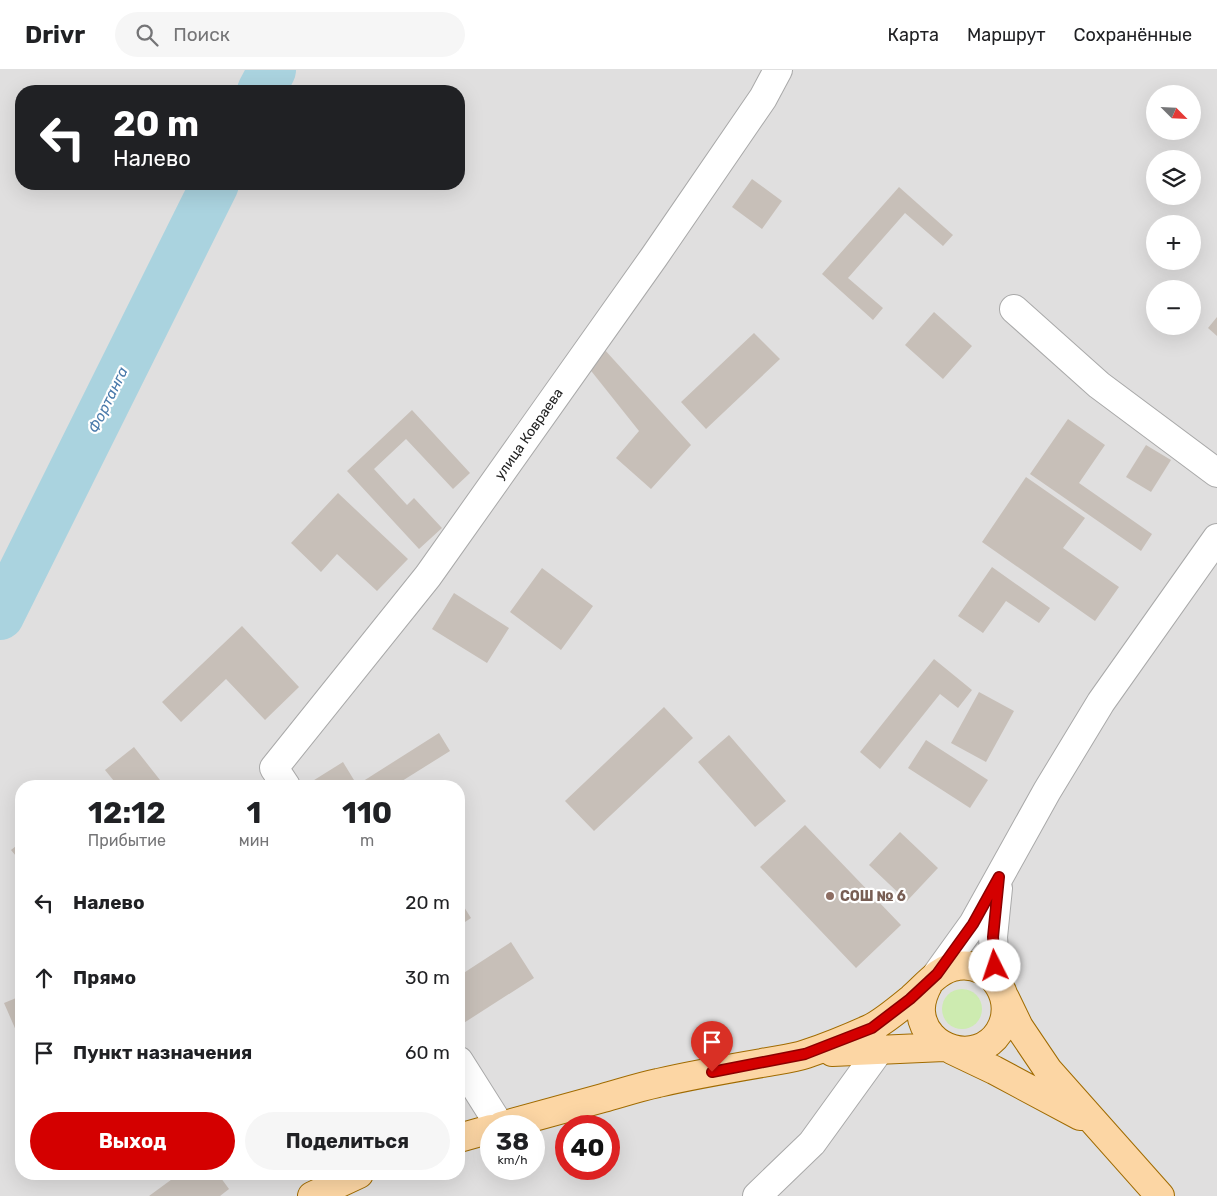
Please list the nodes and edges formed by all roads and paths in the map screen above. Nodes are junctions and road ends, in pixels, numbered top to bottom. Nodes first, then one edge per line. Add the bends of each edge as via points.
1 (778, 70) edge
2 (1014, 309) dead end
3 (1217, 473) edge
4 (1217, 538) edge
5 (282, 780) edge
6 (999, 877) junction
7 (933, 978) junction
8 (1000, 989) junction
9 (948, 1048) junction
10 (880, 1049) junction
11 (805, 1054) junction
12 (465, 1071) edge
13 (493, 1115) edge
14 (540, 1115) edge
15 (1093, 1122) junction
16 (480, 1132) edge
17 (465, 1136) edge
18 (346, 1180) edge
19 (312, 1196) edge
20 (757, 1196) edge
21 (1160, 1196) edge

1 - 5 street, улица Ковраева via 763,98 654,257 428,576 274,768
2 - 3 street via 1099,385
4 - 6 street via 1101,702
6 - 7 street via 973,924
6 - 8 street via 993,937
7 - 8 main road via 957,966 968,966 988,973
7 - 9 main road via 922,996 920,1011 932,1038
7 - 11 main road via 872,1028
8 - 9 main road via 1005,1016 998,1034 977,1049
8 - 15 main road via 1019,1027 1048,1070
9 - 10 main road
9 - 15 main road
10 - 11 main road
10 - 20 street via 812,1143
11 - 14 main road via 656,1083
12 - 13 street
15 - 21 main road
16 - 17 main road
18 - 19 main road

